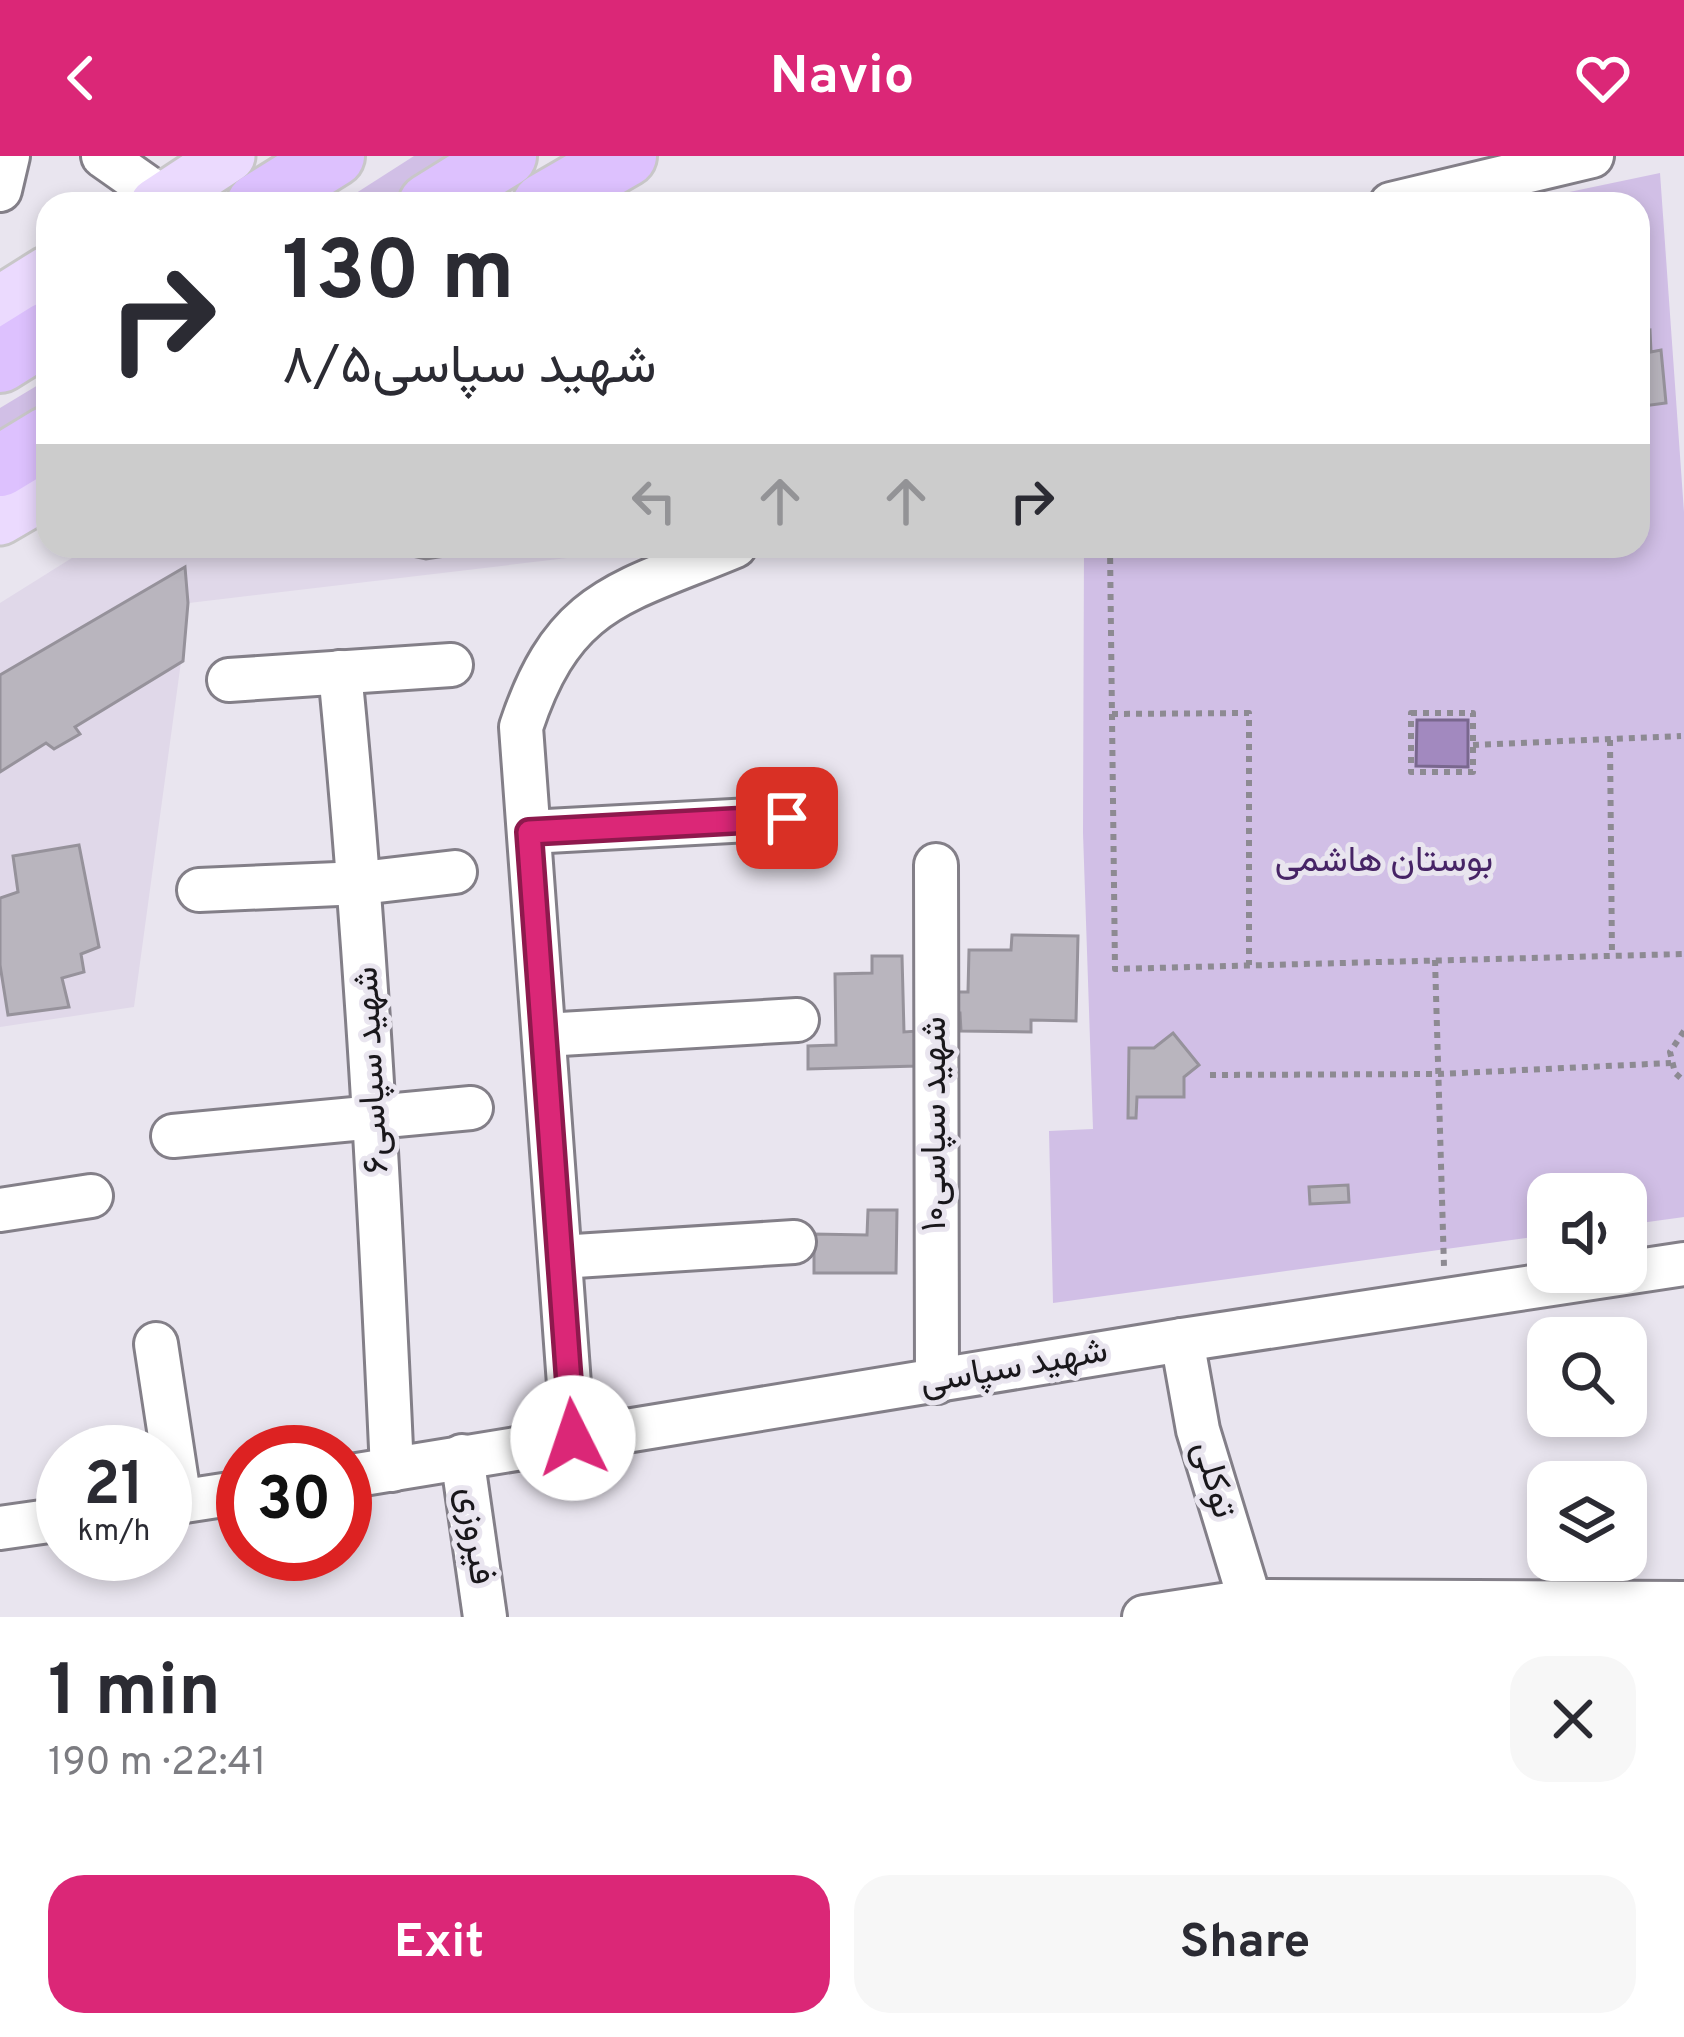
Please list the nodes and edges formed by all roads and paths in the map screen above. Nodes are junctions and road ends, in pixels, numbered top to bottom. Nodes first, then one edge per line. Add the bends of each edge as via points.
1 (8, 156) edge
2 (104, 156) edge
3 (229, 156) edge
4 (334, 156) edge
5 (506, 156) edge
6 (1592, 156) edge
7 (616, 176) edge
8 (0, 190) edge
9 (149, 192) edge
10 (174, 192) edge
11 (276, 192) edge
12 (448, 192) edge
13 (574, 192) edge
14 (1441, 192) edge
15 (36, 280) edge
16 (0, 302) edge
17 (36, 340) edge
18 (0, 362) edge
19 (36, 444) edge
20 (0, 466) edge
21 (36, 498) edge
22 (0, 519) edge
23 (706, 558) edge
24 (1110, 558) edge
25 (451, 665) dead end
26 (340, 672) junction
27 (229, 680) dead end
28 (1112, 714) junction
29 (1682, 736) edge
30 (1610, 740) junction
31 (1473, 745) junction
32 (787, 818) dead end
33 (529, 832) junction
34 (936, 865) dead end
35 (454, 872) dead end
36 (361, 883) junction
37 (199, 890) dead end
38 (1684, 954) edge
39 (1612, 956) junction
40 (1435, 960) junction
41 (1249, 965) junction
42 (797, 1020) dead end
43 (1684, 1031) edge
44 (544, 1035) junction
45 (1671, 1063) junction
46 (1439, 1074) junction
47 (1210, 1075) dead end
48 (1684, 1081) edge
49 (471, 1108) dead end
50 (376, 1118) junction
51 (173, 1136) dead end
52 (91, 1196) dead end
53 (0, 1210) edge
54 (794, 1242) dead end
55 (560, 1258) junction
56 (1684, 1264) edge
57 (1445, 1300) junction
58 (1182, 1340) junction
59 (156, 1344) dead end
60 (937, 1382) junction
61 (164, 1425) edge
62 (573, 1438) junction
63 (462, 1456) junction
64 (392, 1469) junction
65 (372, 1472) edge
66 (36, 1523) edge
67 (0, 1528) edge
68 (1684, 1603) edge
69 (1252, 1609) edge
70 (485, 1617) edge
71 (1144, 1617) edge

1 - 8 street
2 - 9 street
3 - 10 main road
4 - 11 highway
5 - 12 highway
6 - 14 street
7 - 13 highway
15 - 16 main road
17 - 18 highway
19 - 20 highway
21 - 22 main road
23 - 33 street via 604,601 555,651 521,727
24 - 28 path
25 - 26 street
26 - 27 street
26 - 36 street, شهید سپاسی۶
28 - 41 path via 1249,713
28 - 41 path via 1115,969
29 - 30 path
30 - 31 path
30 - 39 path
31 - 31 path via 1473,772 1411,772 1411,713 1473,713
32 - 33 street
33 - 44 street
34 - 60 street, شهید سپاسی۱۰
35 - 36 street
36 - 37 street
36 - 50 street, شهید سپاسی۶
38 - 39 path
39 - 40 path
40 - 41 path
40 - 46 path
42 - 44 street
43 - 45 path
44 - 55 street
45 - 46 path
45 - 48 path
46 - 47 path
46 - 57 path
49 - 50 street
50 - 51 street
50 - 64 street, شهید سپاسی۶
52 - 53 street
54 - 55 street
55 - 62 street
56 - 57 street, شهید سپاسی
57 - 58 street, شهید سپاسی
58 - 60 street, شهید سپاسی
58 - 69 street, توکلی via 1198,1430
59 - 61 street
60 - 62 street, شهید سپاسی
62 - 63 street, شهید سپاسی
63 - 64 street, شهید سپاسی
63 - 70 street, فیروزی
64 - 65 street, شهید سپاسی
66 - 67 street
68 - 69 street
69 - 71 street

